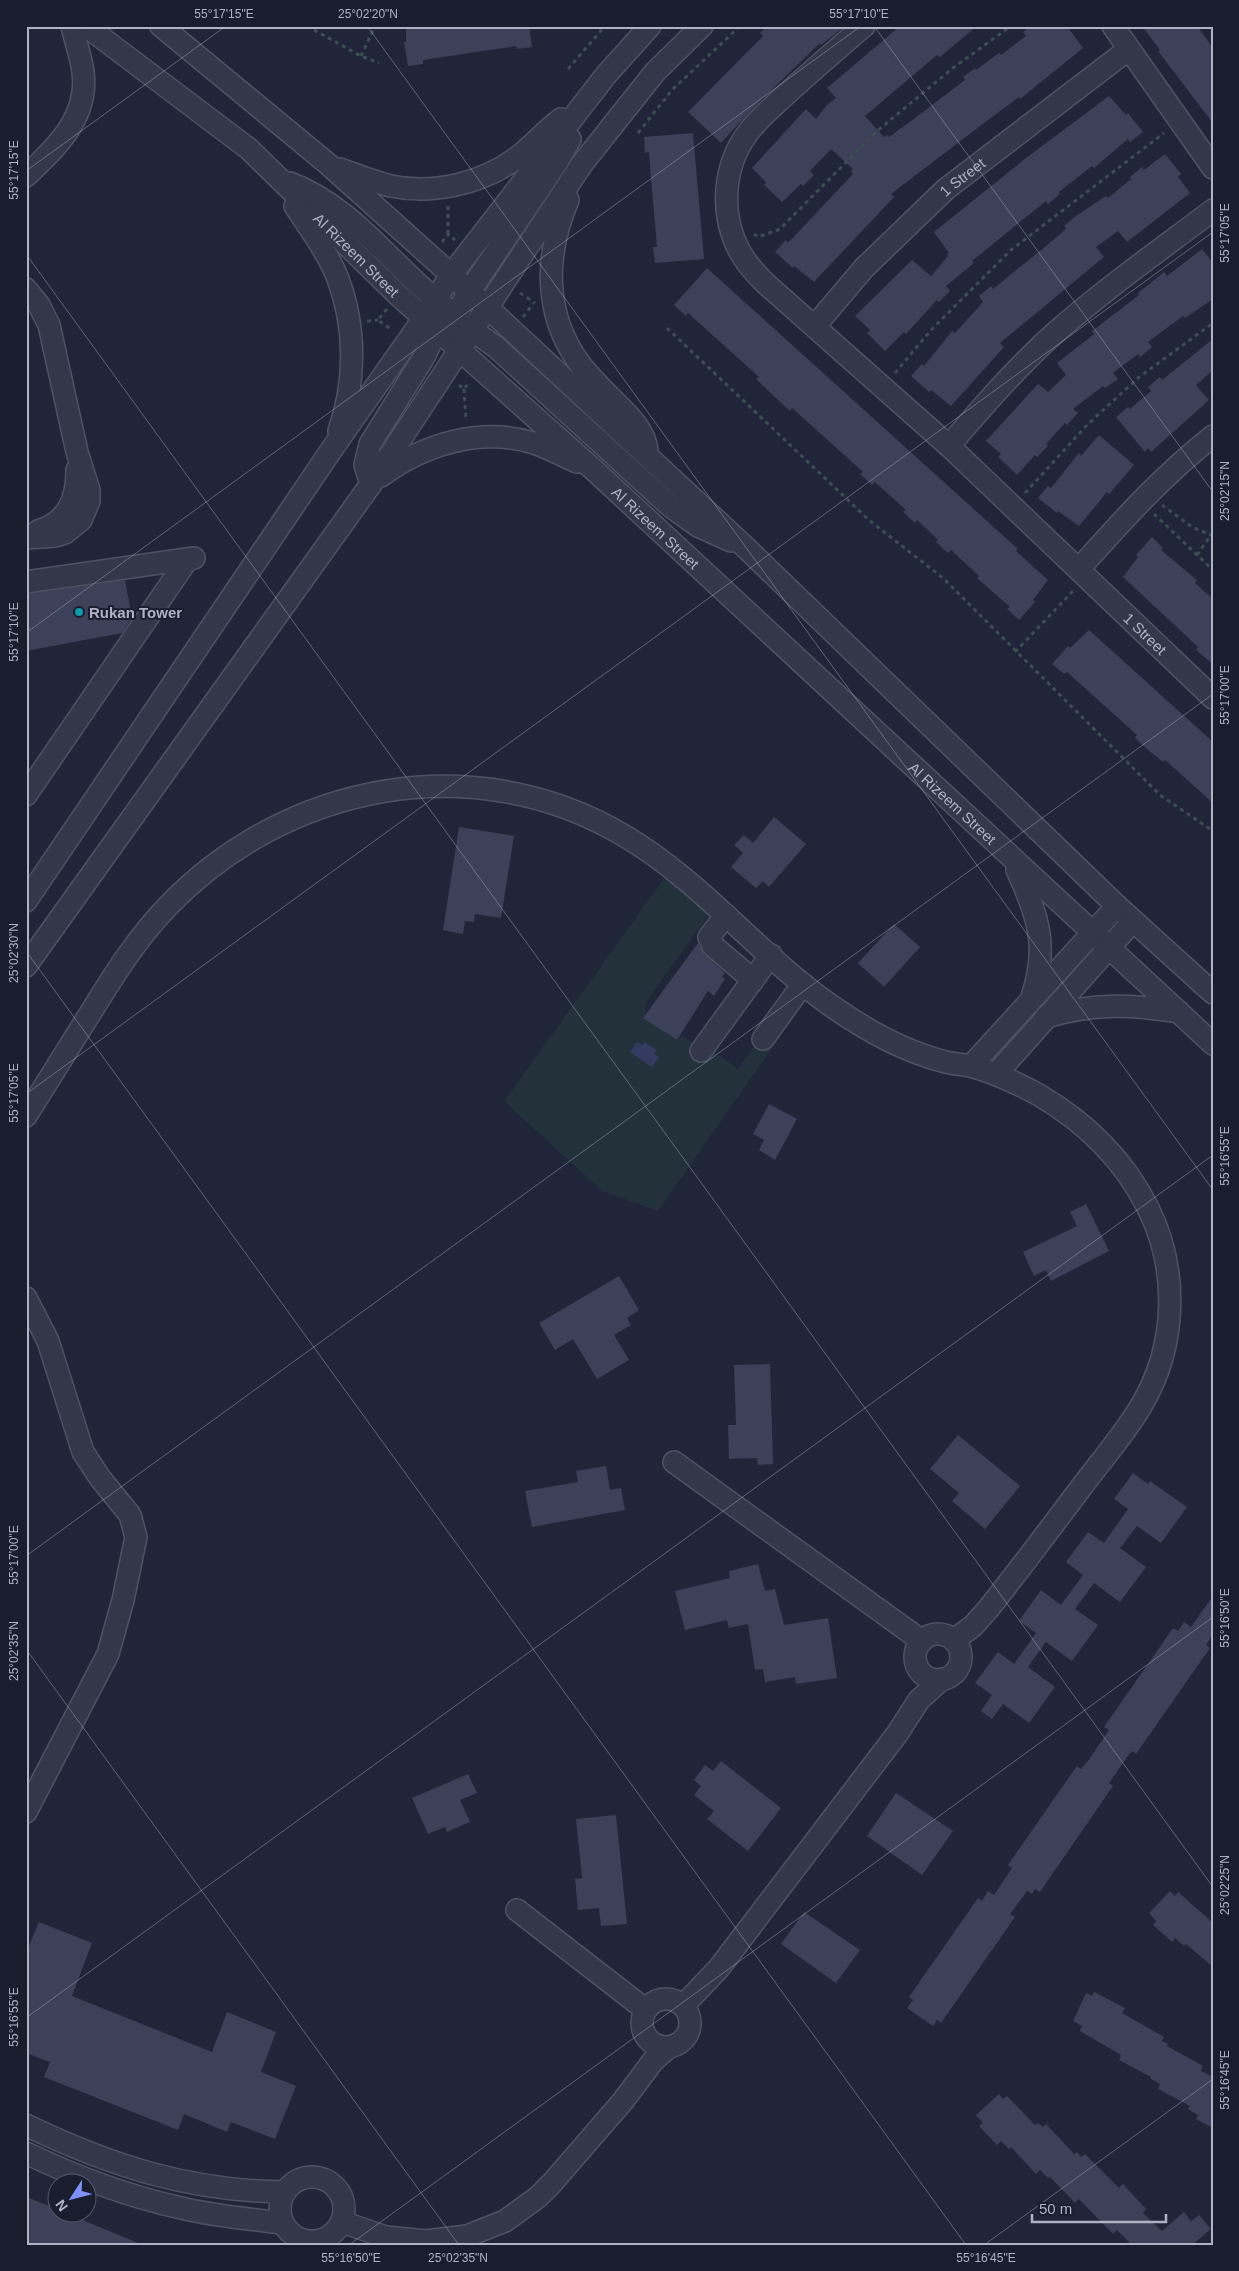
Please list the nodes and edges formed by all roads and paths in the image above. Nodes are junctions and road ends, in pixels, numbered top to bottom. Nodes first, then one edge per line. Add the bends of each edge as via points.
1 (72, 26) edge
2 (86, 26) edge
3 (161, 26) edge
4 (307, 26) edge
5 (374, 26) edge
6 (605, 26) edge
7 (650, 26) edge
8 (702, 26) edge
9 (740, 26) edge
10 (864, 26) edge
11 (1011, 26) edge
12 (1113, 26) edge
13 (1129, 49) junction
14 (361, 56) junction
15 (378, 63) dead end
16 (568, 69) dead end
17 (575, 115) junction
18 (1164, 132) dead end
19 (638, 133) dead end
20 (328, 164) junction
21 (582, 164) junction
22 (1213, 168) edge
23 (26, 176) edge
24 (278, 178) junction
25 (449, 186) junction
26 (1213, 210) edge
27 (731, 231) junction
28 (448, 234) dead end
29 (451, 274) junction
30 (26, 289) edge
31 (469, 291) junction
32 (488, 308) junction
33 (447, 318) junction
34 (1213, 323) edge
35 (815, 326) junction
36 (667, 328) dead end
37 (460, 348) junction
38 (892, 376) dead end
39 (464, 389) dead end
40 (1213, 436) edge
41 (467, 439) junction
42 (949, 446) junction
43 (332, 450) junction
44 (648, 456) junction
45 (594, 470) junction
46 (370, 484) junction
47 (1023, 496) dead end
48 (1144, 498) junction
49 (1212, 535) edge
50 (26, 537) edge
51 (743, 546) junction
52 (1197, 555) junction
53 (1079, 569) junction
54 (1213, 570) edge
55 (26, 582) edge
56 (1078, 596) dead end
57 (1015, 652) junction
58 (1213, 698) edge
59 (26, 795) edge
60 (1213, 831) edge
61 (1013, 860) junction
62 (26, 901) edge
63 (1118, 906) junction
64 (726, 915) junction
65 (1133, 921) junction
66 (1093, 933) junction
67 (1110, 947) junction
68 (771, 955) junction
69 (26, 966) edge
70 (753, 980) junction
71 (803, 984) junction
72 (1213, 993) edge
73 (1030, 1001) junction
74 (1179, 1012) junction
75 (1046, 1017) junction
76 (763, 1040) dead end
77 (1213, 1044) edge
78 (701, 1051) dead end
79 (971, 1066) junction
80 (996, 1074) junction
81 (26, 1116) edge
82 (26, 1298) edge
83 (674, 1462) dead end
84 (922, 1640) junction
85 (954, 1640) junction
86 (919, 1669) junction
87 (942, 1679) junction
88 (913, 1708) junction
89 (26, 1812) edge
90 (517, 1910) dead end
91 (683, 2006) junction
92 (646, 2010) junction
93 (647, 2038) junction
94 (668, 2046) junction
95 (640, 2077) junction
96 (26, 2125) edge
97 (26, 2153) edge
98 (284, 2192) junction
99 (342, 2222) junction
100 (283, 2223) junction
101 (311, 2243) edge

1 - 23 street via 83,72 80,107 58,145
2 - 24 street via 213,120
3 - 20 street
4 - 14 path
5 - 14 path
6 - 16 path
7 - 17 street
8 - 21 street via 655,72
9 - 19 path via 672,90
10 - 27 street, 1 Street via 800,80 747,134 735,157 728,181
11 - 27 path via 953,68 877,131 780,229 758,237 746,229
12 - 13 street
13 - 22 street
13 - 35 street, 1 Street via 946,189 870,261
14 - 15 path
17 - 25 street via 560,119 501,167 485,176
17 - 29 street
17 - 31 street via 566,149
18 - 38 path via 1011,250 932,329
20 - 25 street via 393,186 430,189
20 - 29 street
21 - 32 street
21 - 44 street via 553,246 550,267 553,302 569,347 580,364 642,432
24 - 33 street via 300,186 332,205
24 - 43 street via 337,278 350,323 350,385
25 - 28 path
26 - 42 street via 1055,333
27 - 35 street, 1 Street via 750,268
29 - 31 street
29 - 33 street
30 - 50 street via 49,325 77,452 89,490 89,500 81,520 66,533
31 - 32 street
31 - 33 street
32 - 33 street via 473,315
32 - 44 street
33 - 37 street, Al Rizeem Street
33 - 37 street
33 - 43 street
33 - 46 street via 370,444 366,465
33 - 51 street via 497,348 670,506 698,526
34 - 47 path via 1138,378 1086,425
35 - 42 street, 1 Street
36 - 57 path via 870,520 943,578
37 - 45 street, Al Rizeem Street
37 - 46 street
39 - 41 path
40 - 48 street
41 - 45 street via 503,438 535,444
41 - 46 street via 409,457
42 - 53 street, 1 Street
43 - 62 street
44 - 51 street
45 - 61 street, Al Rizeem Street
46 - 69 street
48 - 49 path via 1192,527
48 - 52 path
48 - 53 street
49 - 52 path
51 - 63 street
52 - 54 path
53 - 58 street, 1 Street
55 - 59 street via 193,558
56 - 57 path via 1073,591
57 - 60 path via 1160,794
61 - 66 street, Al Rizeem Street
61 - 73 street via 1028,891 1040,934 1039,971
63 - 65 street
63 - 66 street
64 - 68 street
64 - 70 street via 709,940
64 - 81 street via 653,854 603,824 552,803 499,790 445,785 395,788 348,799 297,818 241,847 191,884 168,906 129,954
65 - 67 street
65 - 72 street
66 - 67 street, Al Rizeem Street
66 - 73 street
67 - 74 street, Al Rizeem Street
67 - 75 street
68 - 70 street
68 - 71 street
70 - 78 street
71 - 76 street
71 - 79 street via 846,1016 889,1040 943,1062
73 - 79 street
74 - 75 street via 1106,1005
74 - 77 street, Al Rizeem Street
75 - 80 street
79 - 80 street
80 - 85 street via 1034,1092 1071,1116 1099,1140 1127,1174 1150,1212 1162,1246 1169,1276 1169,1321 1160,1366 1128,1425 989,1608
82 - 89 street via 48,1341 83,1452 130,1515 136,1538 108,1654
83 - 84 street
84 - 85 street via 934,1634
84 - 86 street via 916,1657
85 - 87 street via 960,1651 960,1663 953,1674
86 - 87 street via 929,1678
86 - 88 street
87 - 88 street
88 - 91 street via 897,1734 720,1968
90 - 92 street
91 - 92 street via 663,1999
91 - 94 street via 689,2017 688,2031 681,2042
92 - 93 street via 642,2027
93 - 94 street via 657,2045
93 - 95 street
94 - 95 street
95 - 99 street via 552,2183 505,2221 467,2236 426,2241 386,2236
96 - 98 street via 140,2172 198,2185
97 - 100 street via 144,2199 219,2215
98 - 99 street via 303,2178 327,2180 342,2198
98 - 100 street via 280,2207
99 - 101 street via 333,2234
100 - 101 street via 294,2236

